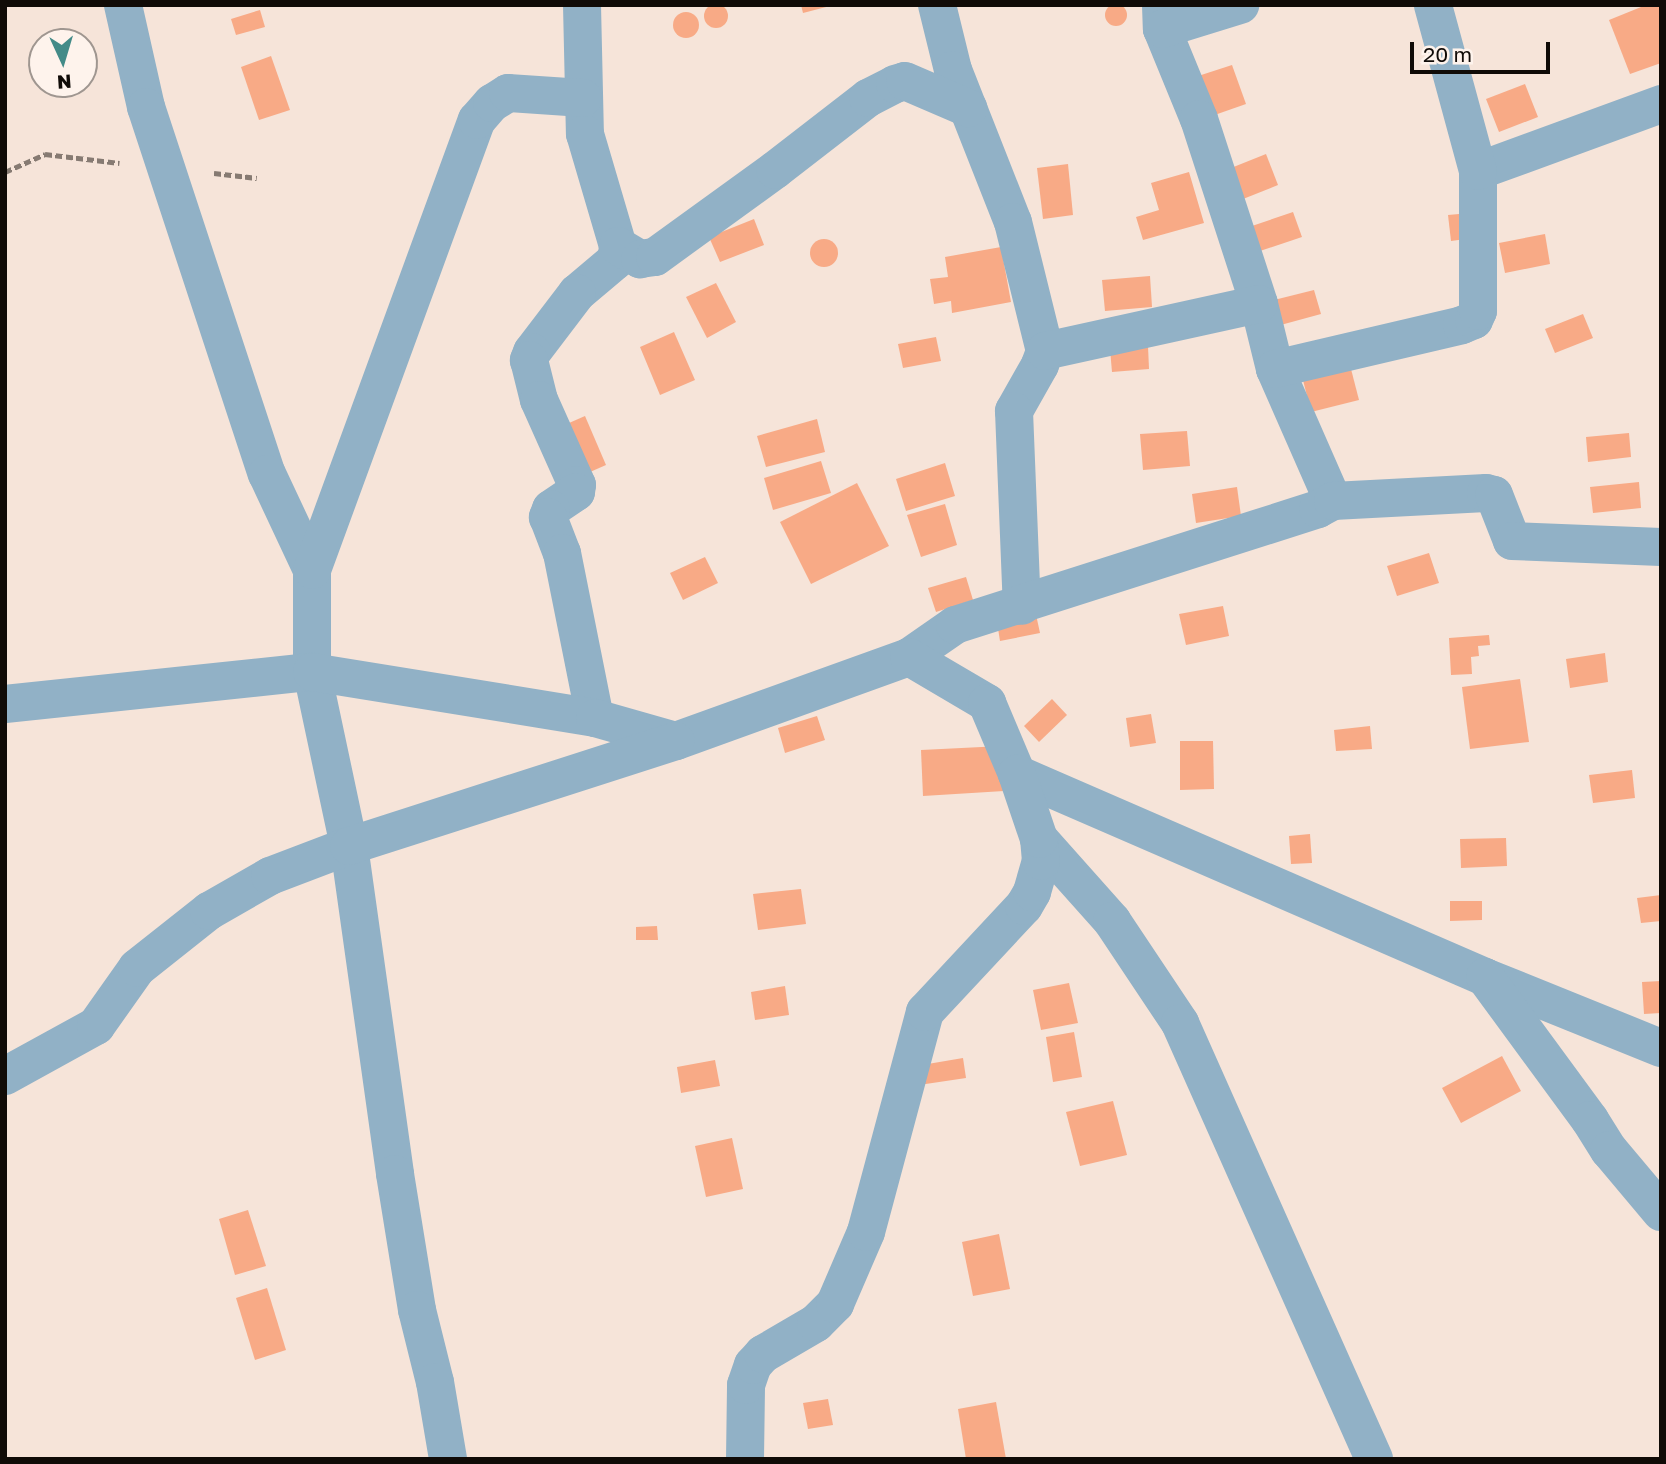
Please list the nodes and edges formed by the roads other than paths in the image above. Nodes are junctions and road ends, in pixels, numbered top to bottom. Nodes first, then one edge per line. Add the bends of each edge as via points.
1 (123, 5) edge
2 (582, 5) edge
3 (937, 5) edge
4 (1240, 5) edge
5 (1433, 5) edge
6 (1161, 17) edge
7 (583, 98) junction
8 (1661, 104) edge
9 (968, 108) junction
10 (1478, 171) junction
11 (618, 246) junction
12 (1259, 304) junction
13 (1045, 351) junction
14 (1275, 369) junction
15 (1333, 500) junction
16 (1661, 547) edge
17 (312, 570) junction
18 (1021, 606) junction
19 (909, 657) junction
20 (312, 672) junction
21 (5, 705) edge
22 (595, 718) junction
23 (676, 741) junction
24 (1017, 774) junction
25 (1039, 839) junction
26 (349, 846) junction
27 (1485, 977) junction
28 (1661, 1048) edge
29 (5, 1076) edge
30 (1661, 1212) edge
31 (448, 1459) edge
32 (745, 1459) edge
33 (1374, 1459) edge

1 - 17 street via 146,107 267,474
2 - 7 street
3 - 9 street
4 - 6 street
5 - 10 street
6 - 12 street
7 - 11 street via 587,143
7 - 17 street via 508,93 477,120
8 - 10 street
9 - 11 street via 905,81 895,84 867,98 655,257 640,259
9 - 13 street via 1013,222
10 - 14 street via 1478,311 1474,320
11 - 22 street via 615,261 577,292 529,360 539,400 577,485 576,492 548,514 562,553
12 - 13 street
12 - 14 street
13 - 18 street via 1014,411
14 - 15 street
15 - 16 street via 1486,493 1494,495 1512,541
15 - 18 street via 1318,509
17 - 20 street
18 - 19 street via 955,625
19 - 23 street
19 - 24 street via 986,703
20 - 21 street
20 - 22 street
20 - 26 street
22 - 23 street
23 - 26 street
24 - 25 street
24 - 27 street
25 - 32 street via 1038,876 1024,906 932,1003 919,1025 866,1232 835,1304 816,1323 763,1354 753,1365 747,1385
25 - 33 street via 1112,921 1180,1023
26 - 29 street via 270,876 209,911 137,968 96,1026
26 - 31 street via 395,1174
27 - 28 street
27 - 30 street via 1609,1150

